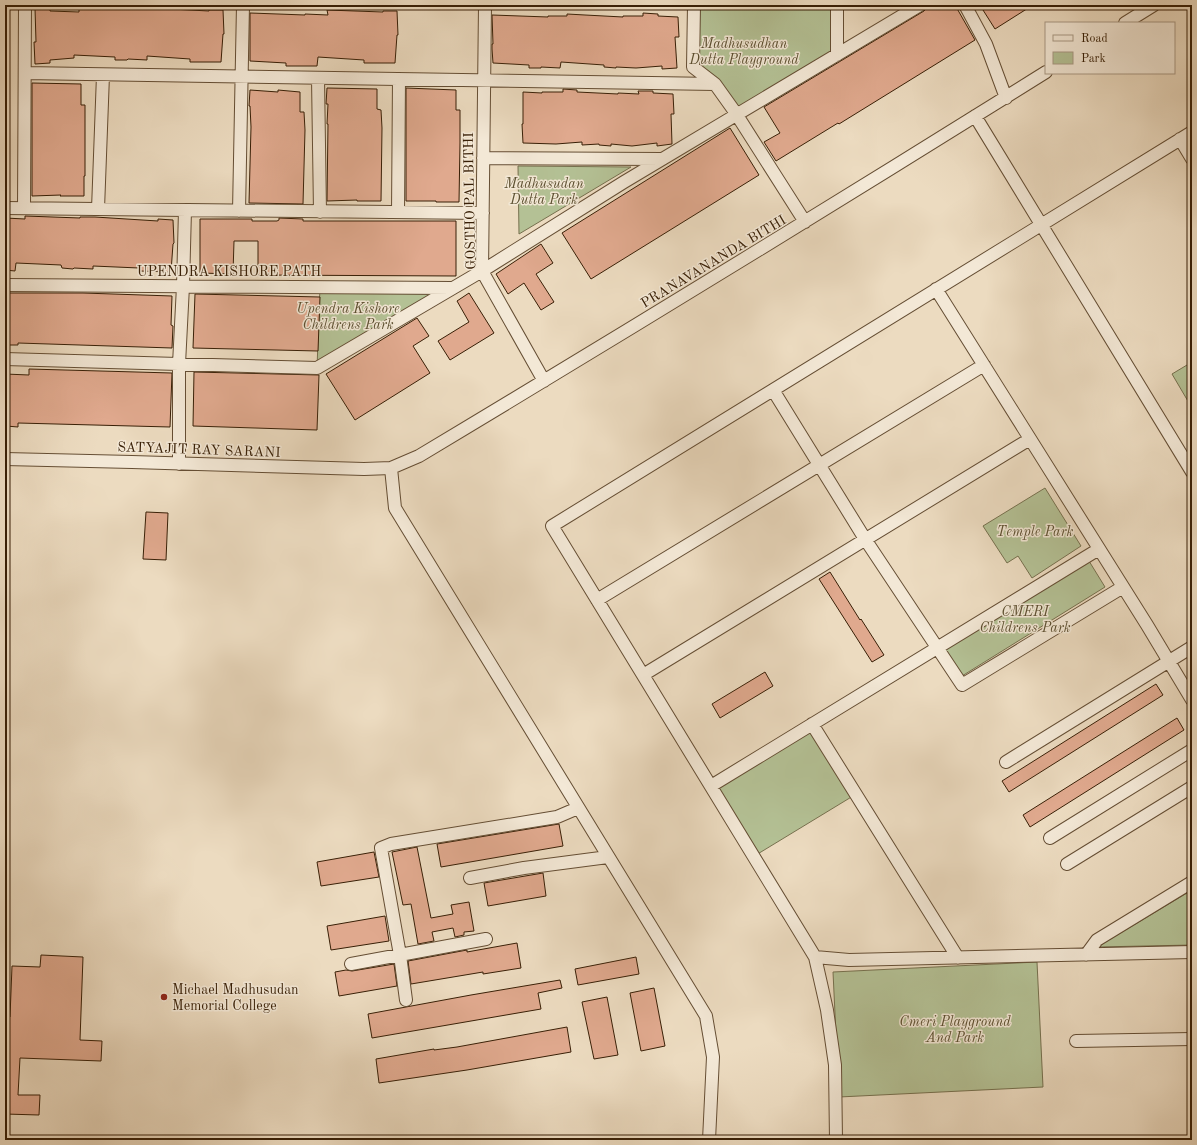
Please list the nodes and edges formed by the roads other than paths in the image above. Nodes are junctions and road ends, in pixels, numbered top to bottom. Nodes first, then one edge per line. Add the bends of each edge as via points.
1 (25, 5) edge
2 (244, 5) edge
3 (485, 5) edge
4 (694, 5) edge
5 (837, 5) edge
6 (965, 5) edge
7 (1154, 5) edge
8 (915, 7) edge
9 (1127, 22) edge
10 (837, 55) junction
11 (1045, 73) edge
12 (25, 74) junction
13 (103, 75) junction
14 (242, 77) junction
15 (318, 78) junction
16 (399, 79) junction
17 (484, 81) junction
18 (715, 84) junction
19 (1006, 98) junction
20 (737, 115) junction
21 (975, 116) junction
22 (1192, 132) edge
23 (1180, 139) junction
24 (483, 158) junction
25 (663, 159) junction
26 (1192, 159) edge
27 (5, 208) edge
28 (24, 208) junction
29 (98, 209) junction
30 (185, 210) junction
31 (239, 211) junction
32 (320, 212) junction
33 (398, 212) junction
34 (482, 213) junction
35 (805, 222) junction
36 (1041, 224) junction
37 (482, 271) junction
38 (5, 285) edge
39 (183, 286) junction
40 (453, 288) junction
41 (936, 289) junction
42 (5, 359) edge
43 (178, 364) junction
44 (984, 365) junction
45 (544, 381) junction
46 (773, 390) junction
47 (1030, 439) junction
48 (5, 459) edge
49 (179, 464) junction
50 (820, 465) junction
51 (391, 468) junction
52 (1192, 472) edge
53 (865, 539) junction
54 (1099, 548) junction
55 (1123, 587) junction
56 (597, 600) junction
57 (938, 647) junction
58 (1192, 647) edge
59 (1169, 661) junction
60 (643, 675) junction
61 (1192, 700) edge
62 (812, 724) junction
63 (1192, 750) edge
64 (1006, 762) dead end
65 (710, 786) junction
66 (1192, 787) edge
67 (578, 808) junction
68 (1050, 838) dead end
69 (608, 858) junction
70 (1068, 864) dead end
71 (470, 878) dead end
72 (1192, 882) edge
73 (486, 939) dead end
74 (1192, 952) edge
75 (400, 955) junction
76 (1086, 955) junction
77 (815, 957) junction
78 (958, 958) junction
79 (351, 964) dead end
80 (406, 1000) dead end
81 (1192, 1039) edge
82 (1076, 1041) dead end
83 (709, 1140) edge
84 (836, 1140) edge

1 - 12 street
2 - 14 street
3 - 17 street, GOSTHO PAL BITHI
4 - 18 street via 693,67
5 - 10 street
6 - 19 street via 986,44
7 - 9 street
8 - 10 street
10 - 20 street
11 - 19 street, PRANAVANANDA BITHI
12 - 13 street
12 - 28 street
13 - 14 street
13 - 29 street
14 - 15 street
14 - 31 street
15 - 16 street
15 - 32 street
16 - 17 street
16 - 33 street
17 - 18 street
17 - 24 street, GOSTHO PAL BITHI
18 - 20 street
19 - 21 street, PRANAVANANDA BITHI
20 - 25 street
20 - 35 street
21 - 35 street, PRANAVANANDA BITHI
21 - 36 street
22 - 23 street
23 - 26 street
23 - 36 street
24 - 25 street
24 - 34 street, GOSTHO PAL BITHI
25 - 37 street
27 - 28 street
28 - 29 street
29 - 30 street
30 - 31 street
30 - 39 street
31 - 32 street
32 - 33 street
33 - 34 street
34 - 37 street, GOSTHO PAL BITHI
35 - 45 street, PRANAVANANDA BITHI
36 - 41 street
36 - 52 street
37 - 40 street
37 - 45 street, GOSTHO PAL BITHI
38 - 39 street, UPENDRA KISHORE PATH
39 - 40 street, UPENDRA KISHORE PATH
39 - 43 street
40 - 43 street via 317,368
41 - 44 street
41 - 46 street
42 - 43 street
43 - 49 street
44 - 47 street
44 - 50 street
45 - 51 street, PRANAVANANDA BITHI via 419,456
46 - 50 street
46 - 56 street via 552,526
47 - 53 street
47 - 54 street
48 - 49 street, SATYAJIT RAY SARANI
49 - 51 street, SATYAJIT RAY SARANI
50 - 53 street
50 - 56 street
51 - 67 street via 395,508
53 - 57 street
53 - 60 street
54 - 55 street
54 - 57 street
55 - 57 street via 962,685
55 - 59 street
56 - 60 street
57 - 62 street
58 - 59 street
59 - 61 street
59 - 64 street
60 - 65 street
62 - 65 street
62 - 78 street
63 - 68 street
65 - 77 street
66 - 70 street
67 - 69 street
67 - 75 street via 557,817 391,844 381,848
69 - 71 street via 524,868
69 - 83 street via 706,1016 713,1057
72 - 76 street via 1097,940
73 - 75 street
74 - 76 street
75 - 79 street
75 - 80 street
76 - 78 street
77 - 78 street via 849,960
77 - 84 street via 827,1010 835,1065
81 - 82 street

